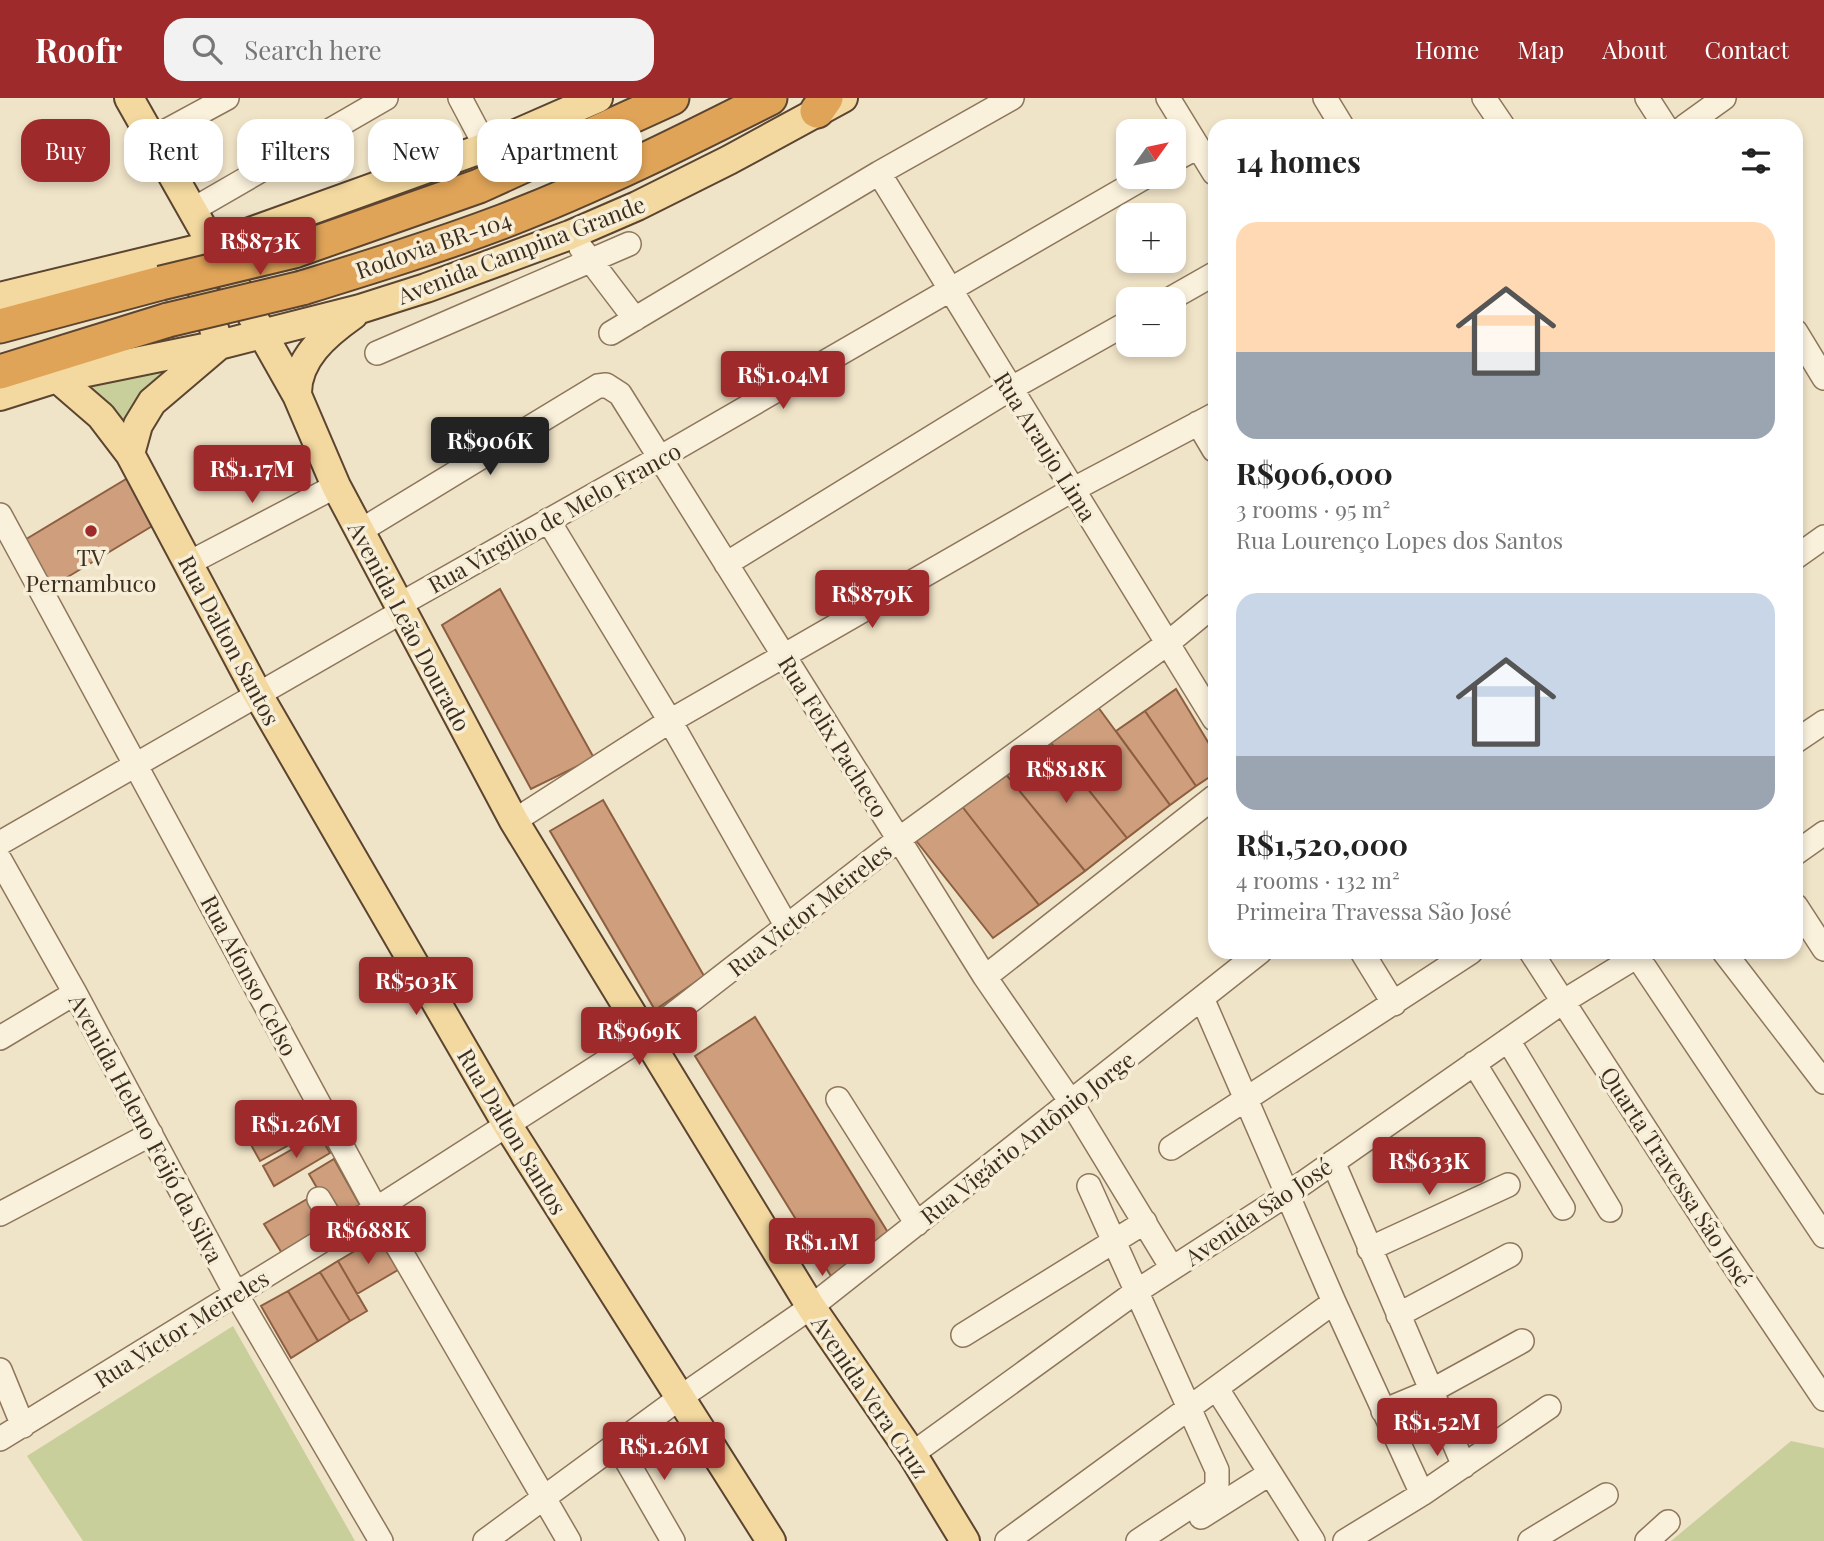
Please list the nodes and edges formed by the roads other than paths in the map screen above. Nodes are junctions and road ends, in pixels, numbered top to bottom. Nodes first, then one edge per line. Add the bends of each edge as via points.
1 (129, 98) edge
2 (227, 98) edge
3 (386, 98) edge
4 (460, 98) edge
5 (598, 98) edge
6 (672, 98) edge
7 (770, 98) edge
8 (1012, 98) edge
9 (1168, 98) edge
10 (1325, 98) edge
11 (1484, 98) edge
12 (1647, 98) edge
13 (1724, 98) edge
14 (829, 102) edge
15 (142, 119) edge
16 (188, 119) edge
17 (550, 119) edge
18 (1338, 119) edge
19 (1498, 119) edge
20 (1660, 119) edge
21 (1695, 119) edge
22 (477, 130) edge
23 (1198, 146) junction
24 (477, 150) edge
25 (1186, 153) edge
26 (1208, 163) edge
27 (879, 173) junction
28 (178, 182) edge
29 (1124, 189) edge
30 (194, 209) junction
31 (570, 235) junction
32 (629, 244) dead end
33 (202, 248) junction
34 (590, 259) junction
35 (1208, 277) edge
36 (949, 289) junction
37 (1186, 290) edge
38 (0, 297) edge
39 (360, 309) junction
40 (635, 319) junction
41 (0, 326) edge
42 (1116, 329) edge
43 (611, 333) dead end
44 (264, 334) junction
45 (1803, 344) edge
46 (219, 345) junction
47 (377, 353) dead end
48 (1814, 364) edge
49 (0, 372) edge
50 (57, 378) junction
51 (1010, 389) junction
52 (298, 395) junction
53 (0, 396) edge
54 (1206, 419) edge
55 (130, 454) junction
56 (661, 457) junction
57 (336, 486) junction
58 (1074, 489) junction
59 (0, 515) edge
60 (548, 520) junction
61 (360, 531) junction
62 (1824, 537) edge
63 (1803, 551) edge
64 (189, 563) junction
65 (726, 564) junction
66 (401, 608) junction
67 (1208, 610) edge
68 (1168, 643) junction
69 (783, 657) junction
70 (257, 693) junction
71 (1208, 709) edge
72 (670, 721) junction
73 (1824, 722) edge
74 (1803, 736) edge
75 (136, 765) junction
76 (1208, 802) edge
77 (514, 821) junction
78 (1824, 833) edge
79 (899, 839) junction
80 (0, 843) edge
81 (1803, 848) edge
82 (0, 860) edge
83 (1808, 914) edge
84 (786, 926) junction
85 (1824, 949) edge
86 (1251, 959) edge
87 (1366, 959) edge
88 (1461, 959) edge
89 (1536, 959) edge
90 (1633, 959) edge
91 (1644, 959) edge
92 (1729, 959) edge
93 (985, 977) junction
94 (75, 993) junction
95 (1202, 998) junction
96 (1564, 1001) junction
97 (1394, 1004) junction
98 (644, 1037) junction
99 (0, 1038) edge
100 (1508, 1040) junction
101 (1474, 1063) junction
102 (1824, 1082) edge
103 (838, 1099) dead end
104 (1248, 1099) junction
105 (1071, 1102) junction
106 (508, 1126) junction
107 (151, 1134) junction
108 (1171, 1148) dead end
109 (1333, 1162) junction
110 (1508, 1185) dead end
111 (1089, 1186) dead end
112 (1289, 1193) junction
113 (319, 1199) dead end
114 (1563, 1208) dead end
115 (376, 1209) junction
116 (1610, 1210) dead end
117 (0, 1214) edge
118 (1145, 1222) junction
119 (1820, 1222) edge
120 (917, 1224) junction
121 (338, 1231) junction
122 (1115, 1242) junction
123 (1369, 1249) junction
124 (1510, 1255) dead end
125 (1172, 1268) junction
126 (1137, 1292) junction
127 (236, 1294) junction
128 (1334, 1302) junction
129 (811, 1307) junction
130 (1398, 1315) junction
131 (962, 1335) dead end
132 (1522, 1341) dead end
133 (0, 1370) edge
134 (1217, 1389) junction
135 (1431, 1391) junction
136 (681, 1397) junction
137 (1824, 1399) edge
138 (1549, 1407) dead end
139 (1190, 1408) junction
140 (1383, 1411) junction
141 (23, 1426) junction
142 (0, 1439) edge
143 (617, 1444) junction
144 (912, 1454) junction
145 (1464, 1466) junction
146 (1269, 1474) junction
147 (1422, 1494) junction
148 (1605, 1494) dead end
149 (544, 1497) junction
150 (1668, 1522) dead end
151 (381, 1541) edge
152 (485, 1541) edge
153 (569, 1541) edge
154 (673, 1541) edge
155 (771, 1541) edge
156 (965, 1541) edge
157 (1007, 1541) edge
158 (1138, 1541) edge
159 (1163, 1541) edge
160 (1313, 1541) edge
161 (1345, 1541) edge
162 (1530, 1541) edge
163 (1647, 1541) edge

1 - 15 main road, Avenida Leão Dourado
2 - 16 street
3 - 30 street
4 - 22 street
5 - 17 main road
6 - 41 highway, Rodovia BR-104, bridge via 479,186 294,251
7 - 49 highway, Rodovia BR-104, bridge via 643,162 505,220 396,259 302,288 168,320
8 - 27 street
9 - 23 street
10 - 18 street
11 - 19 street
12 - 20 street
13 - 21 street
14 - 31 main road, Avenida Campina Grande via 729,160
23 - 25 street
23 - 26 street
24 - 33 main road
27 - 36 street, Rua Araujo Lima
27 - 40 street
28 - 30 main road, Avenida Leão Dourado
29 - 36 street, Rua Virgilio de Melo Franco
30 - 33 main road, Avenida Leão Dourado
31 - 34 street
31 - 39 main road, Avenida Campina Grande
32 - 34 street
33 - 38 main road
33 - 44 main road, Avenida Leão Dourado
33 - 46 main road
34 - 40 street
34 - 47 street
35 - 37 street
36 - 51 street, Rua Araujo Lima
36 - 56 street, Rua Virgilio de Melo Franco
39 - 44 main road, Avenida Campina Grande
39 - 52 main road via 315,348 299,376
40 - 43 street
42 - 51 street
44 - 46 main road, Avenida Campina Grande
44 - 52 main road, Avenida Leão Dourado
45 - 48 street
46 - 50 main road, Avenida Campina Grande
46 - 55 main road via 152,402 138,425
50 - 53 main road, Avenida Campina Grande
50 - 55 main road, Rua Dalton Santos via 101,416
51 - 58 street, Rua Araujo Lima
51 - 65 street
52 - 57 main road, Avenida Leão Dourado
54 - 58 street
55 - 64 main road, Rua Dalton Santos
56 - 60 street, Rua Virgilio de Melo Franco
56 - 61 street, Rua Felix Pacheco via 620,394 606,385 598,386
56 - 65 street, Rua Felix Pacheco
57 - 61 main road, Avenida Leão Dourado
57 - 64 street
58 - 68 street, Rua Araujo Lima
58 - 69 street
59 - 75 street, Rua Afonso Celso
60 - 66 street, Rua Virgilio de Melo Franco
60 - 72 street
61 - 66 main road, Avenida Leão Dourado
62 - 63 street
64 - 70 main road, Rua Dalton Santos
65 - 69 street, Rua Felix Pacheco
66 - 70 street, Rua Virgilio de Melo Franco
66 - 77 main road, Avenida Leão Dourado
67 - 68 street, Rua Victor Meireles
68 - 71 street, Rua Araujo Lima
68 - 79 street, Rua Victor Meireles
69 - 72 street
69 - 79 street, Rua Felix Pacheco
70 - 75 street, Rua Virgilio de Melo Franco
70 - 106 main road, Rua Dalton Santos
72 - 77 street
72 - 84 street
73 - 74 street
75 - 80 street, Rua Virgilio de Melo Franco
75 - 115 street, Rua Afonso Celso
76 - 93 street
77 - 98 main road, Avenida Leão Dourado
78 - 81 street
79 - 84 street, Rua Victor Meireles
79 - 93 street, Rua Felix Pacheco
82 - 94 street, Avenida Heleno Feijó da Silva
83 - 85 street
84 - 98 street, Rua Victor Meireles
86 - 95 street, Rua Vigário Antônio Jorge
87 - 97 street
88 - 97 street
89 - 96 street, Quarta Travessa São José
90 - 96 street, Avenida São José
91 - 119 street
92 - 102 street
93 - 105 street, Rua Felix Pacheco
94 - 99 street
94 - 107 street, Avenida Heleno Feijó da Silva
95 - 104 street
95 - 105 street, Rua Vigário Antônio Jorge
96 - 100 street, Avenida São José
96 - 137 street, Quarta Travessa São José
97 - 104 street
98 - 106 street, Rua Victor Meireles
98 - 129 main road, Avenida Vera Cruz
100 - 101 street, Avenida São José
100 - 116 street
101 - 109 street, Avenida São José
101 - 114 street
103 - 120 street
104 - 108 street
104 - 112 street
105 - 118 street, Rua Felix Pacheco
105 - 120 street, Rua Vigário Antônio Jorge
106 - 115 street, Rua Victor Meireles
106 - 136 main road, Rua Dalton Santos
107 - 117 street
107 - 127 street, Avenida Heleno Feijó da Silva
109 - 112 street, Avenida São José
109 - 123 street
110 - 123 street
111 - 122 street
112 - 125 street, Avenida São José
112 - 128 street
113 - 121 street
115 - 121 street, Rua Victor Meireles
115 - 149 street, Rua Afonso Celso
118 - 122 street
118 - 125 street, Rua Felix Pacheco
120 - 129 street, Rua Vigário Antônio Jorge
121 - 127 street, Rua Victor Meireles
122 - 126 street
122 - 131 street
123 - 130 street
124 - 130 street
125 - 126 street, Avenida São José
126 - 139 street
126 - 144 street, Avenida São José
127 - 141 street, Rua Victor Meireles
127 - 151 street, Avenida Heleno Feijó da Silva
128 - 134 street
128 - 140 street
129 - 136 street, Rua Vigário Antônio Jorge
129 - 144 main road, Avenida Vera Cruz
130 - 135 street
132 - 135 street
133 - 141 street
134 - 139 street
134 - 146 street
135 - 140 street
135 - 145 street
136 - 143 street, Rua Vigário Antônio Jorge
136 - 155 main road, Rua Dalton Santos
138 - 145 street
139 - 157 street
139 - 158 street via 1217,1470 1214,1491
140 - 147 street
141 - 142 street, Rua Victor Meireles
143 - 149 street, Rua Vigário Antônio Jorge
143 - 154 street
144 - 156 main road, Avenida Vera Cruz
145 - 147 street
146 - 159 street
146 - 160 street
147 - 161 street
148 - 162 street
149 - 152 street, Rua Vigário Antônio Jorge
149 - 153 street, Rua Afonso Celso
150 - 163 street

